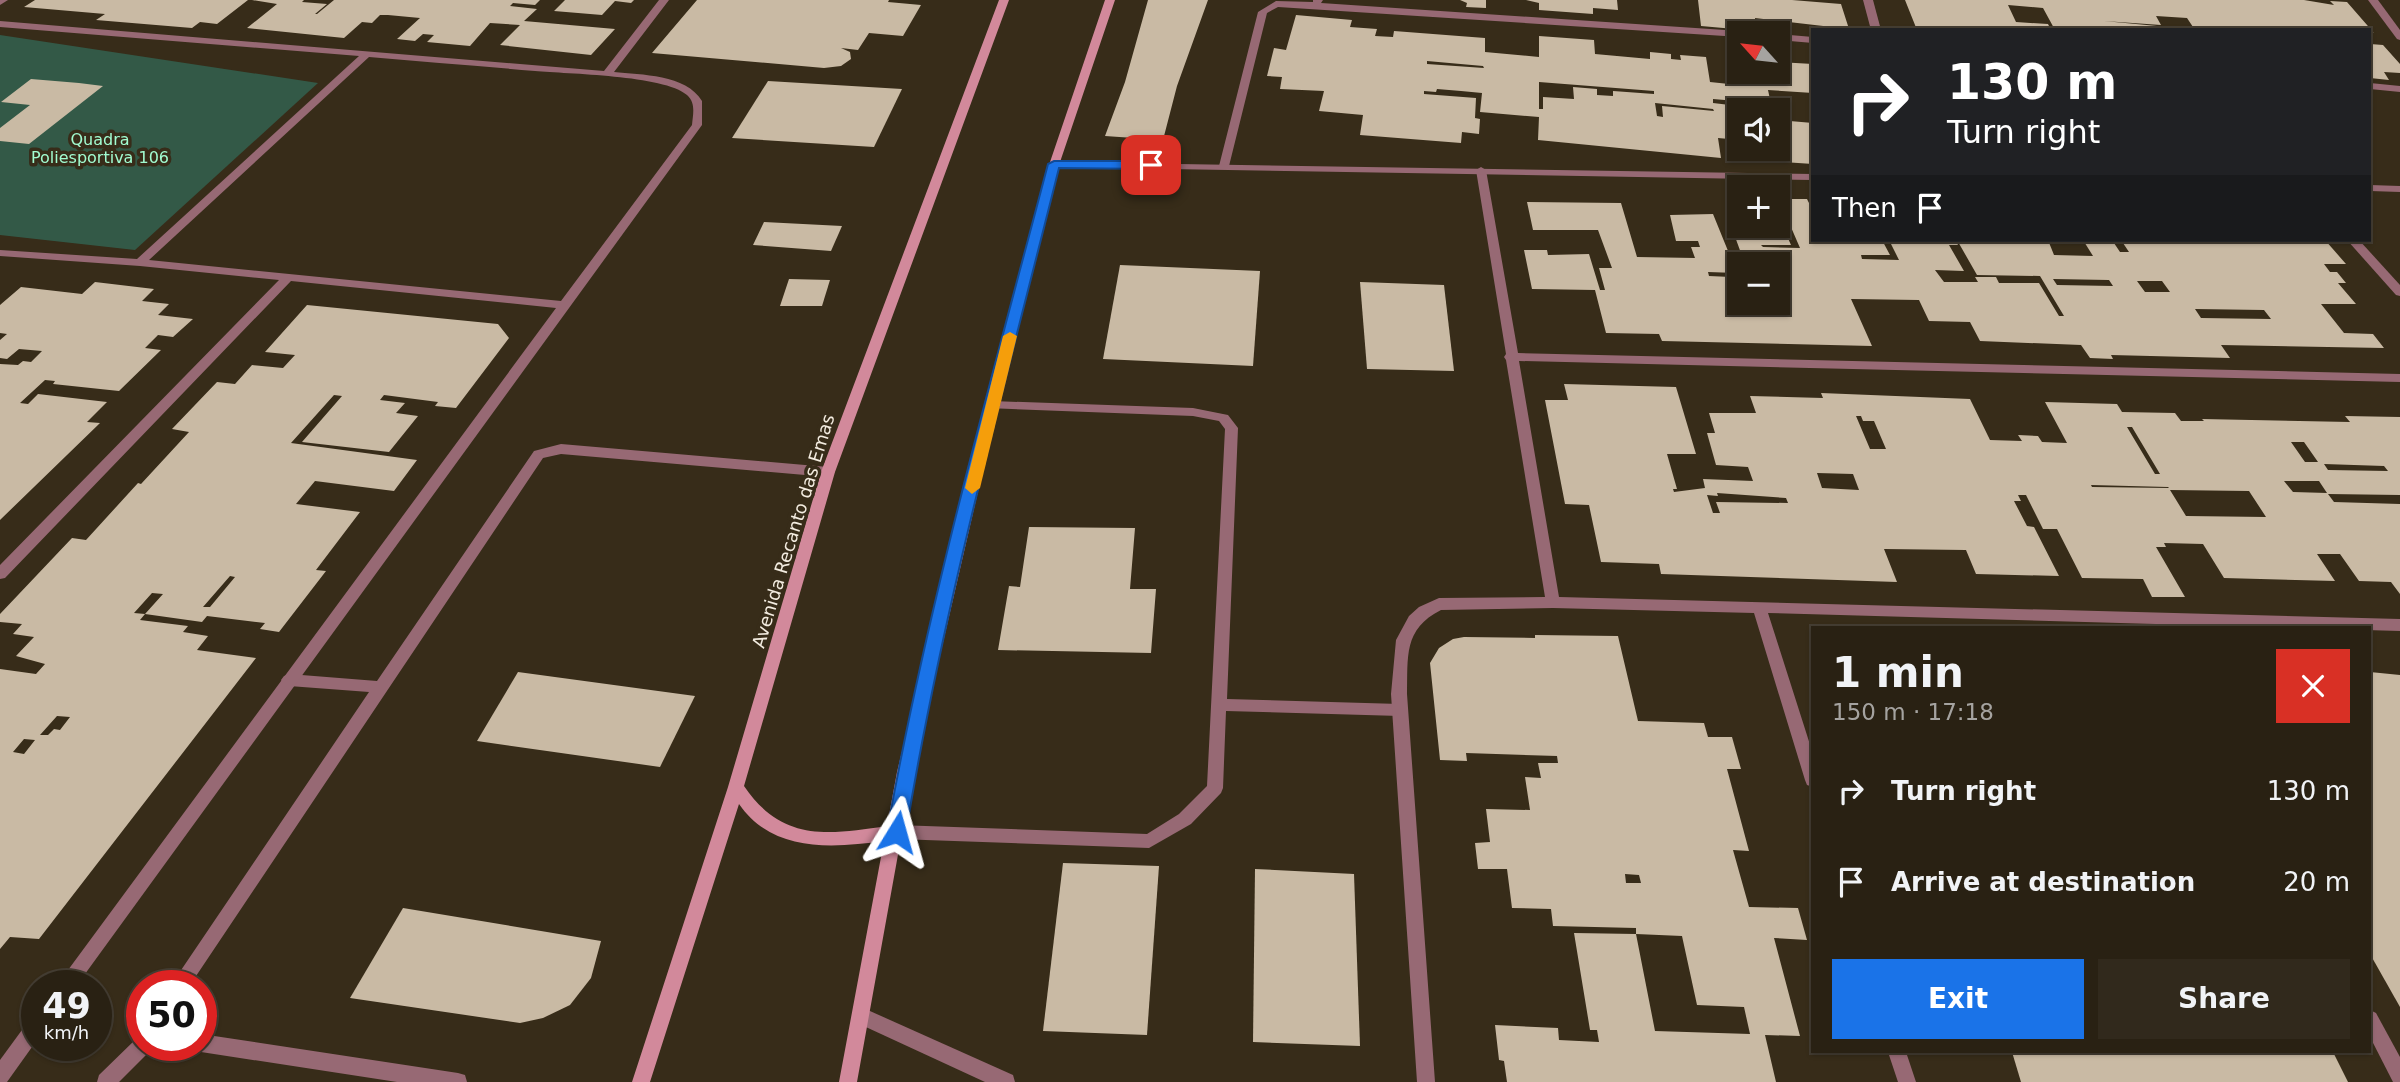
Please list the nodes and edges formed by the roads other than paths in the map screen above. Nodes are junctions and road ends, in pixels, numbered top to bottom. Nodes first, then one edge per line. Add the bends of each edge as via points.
1 (664, 0) edge
2 (1004, 0) edge
3 (1110, 0) edge
4 (1868, 0) edge
5 (2372, 0) edge
6 (1317, 3) edge
7 (0, 24) edge
8 (1876, 28) edge
9 (1727, 33) edge
10 (2400, 37) edge
11 (1790, 38) edge
12 (1811, 40) edge
13 (366, 55) junction
14 (607, 74) junction
15 (2371, 86) edge
16 (2400, 89) edge
17 (1054, 164) junction
18 (1224, 166) junction
19 (1481, 170) junction
20 (1811, 177) edge
21 (2371, 188) edge
22 (2400, 189) edge
23 (2355, 242) edge
24 (0, 253) edge
25 (15, 254) junction
26 (140, 263) junction
27 (0, 267) edge
28 (287, 279) junction
29 (2400, 292) edge
30 (564, 305) junction
31 (1510, 357) junction
32 (2400, 378) edge
33 (992, 405) junction
34 (828, 472) junction
35 (0, 574) edge
36 (1553, 602) junction
37 (1759, 607) junction
38 (2156, 624) edge
39 (2400, 625) edge
40 (289, 680) junction
41 (379, 687) junction
42 (1220, 705) junction
43 (1400, 710) junction
44 (1811, 774) edge
45 (736, 788) junction
46 (897, 832) junction
47 (77, 970) edge
48 (190, 970) edge
49 (861, 1016) junction
50 (2371, 1021) edge
51 (217, 1045) edge
52 (21, 1047) edge
53 (1897, 1053) edge
54 (127, 1061) edge
55 (0, 1075) edge
56 (2400, 1076) edge
57 (106, 1082) edge
58 (458, 1082) edge
59 (641, 1082) edge
60 (848, 1082) edge
61 (1006, 1082) edge
62 (1426, 1082) edge
63 (1907, 1082) edge

1 - 14 street
2 - 34 main road, Avenida Recanto das Emas
3 - 17 main road
4 - 8 street
5 - 10 street
6 - 9 street
6 - 18 street via 1283,3 1262,12
7 - 13 street
11 - 12 street
13 - 14 street
13 - 26 street
14 - 30 street via 666,83 691,92 699,106 697,125
15 - 16 street
17 - 18 street
17 - 33 main road
18 - 19 street
19 - 20 street
19 - 31 street
21 - 22 street
23 - 29 street
24 - 25 street
25 - 26 street
25 - 27 street
26 - 28 street
28 - 30 street
28 - 35 street
30 - 40 street
31 - 32 street
31 - 36 street
33 - 42 street via 1193,412 1223,418 1231,428
33 - 46 main road via 905,772
34 - 41 street via 561,449 539,454
34 - 45 main road, Avenida Recanto das Emas
36 - 37 street
36 - 43 street via 1438,604 1422,611 1403,634
37 - 38 street
37 - 44 street
38 - 39 street
40 - 41 street
40 - 47 street
41 - 48 street
42 - 43 street
42 - 46 street via 1215,788 1204,803 1149,841
43 - 62 street
45 - 46 main road via 767,824 795,834 830,841
45 - 59 main road, Avenida Recanto das Emas
46 - 49 main road
49 - 60 main road
49 - 61 street
50 - 56 street
51 - 58 street
52 - 55 street
53 - 63 street
54 - 57 street

